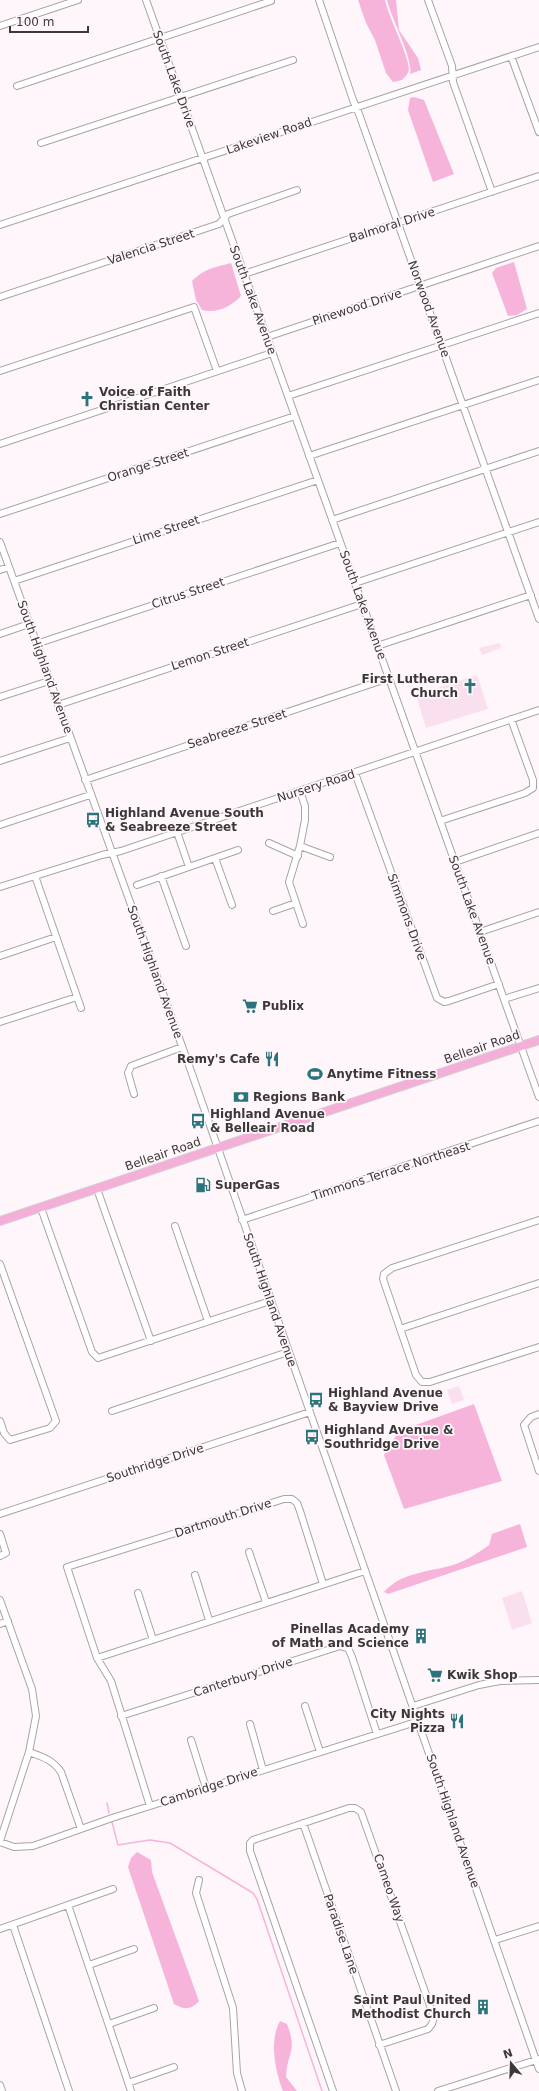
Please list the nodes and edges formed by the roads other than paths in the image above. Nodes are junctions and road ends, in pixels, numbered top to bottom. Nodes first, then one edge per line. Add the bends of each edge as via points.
1 (78, 0) edge
2 (146, 0) edge
3 (319, 0) edge
4 (428, 0) edge
5 (271, 1) dead end
6 (0, 26) edge
7 (159, 38) junction
8 (539, 47) edge
9 (511, 56) junction
10 (293, 60) dead end
11 (453, 75) junction
12 (16, 86) dead end
13 (180, 98) junction
14 (356, 107) junction
15 (537, 120) edge
16 (539, 132) edge
17 (41, 143) dead end
18 (202, 158) junction
19 (539, 176) edge
20 (297, 190) dead end
21 (492, 192) junction
22 (224, 219) junction
23 (399, 223) junction
24 (0, 225) edge
25 (539, 246) edge
26 (244, 274) junction
27 (421, 286) junction
28 (0, 297) edge
29 (539, 313) edge
30 (266, 337) junction
31 (442, 345) junction
32 (272, 353) junction
33 (0, 371) edge
34 (216, 371) junction
35 (539, 380) edge
36 (288, 396) junction
37 (463, 405) junction
38 (295, 416) junction
39 (0, 444) edge
40 (539, 452) edge
41 (309, 456) junction
42 (486, 469) junction
43 (318, 480) junction
44 (0, 514) edge
45 (332, 520) junction
46 (539, 522) edge
47 (508, 532) junction
48 (0, 542) edge
49 (340, 543) junction
50 (9, 567) junction
51 (0, 570) edge
52 (14, 580) junction
53 (355, 583) junction
54 (531, 595) junction
55 (362, 604) junction
56 (539, 619) edge
57 (29, 624) junction
58 (0, 634) edge
59 (36, 644) junction
60 (377, 646) junction
61 (389, 678) junction
62 (49, 681) junction
63 (0, 698) edge
64 (58, 705) junction
65 (539, 710) edge
66 (511, 719) junction
67 (70, 738) junction
68 (415, 752) junction
69 (0, 761) edge
70 (355, 773) junction
71 (85, 780) junction
72 (300, 791) junction
73 (90, 794) junction
74 (440, 821) junction
75 (0, 825) edge
76 (176, 832) junction
77 (539, 833) edge
78 (269, 843) dead end
79 (300, 846) junction
80 (238, 850) dead end
81 (111, 853) junction
82 (298, 856) junction
83 (330, 857) dead end
84 (215, 858) junction
85 (455, 862) junction
86 (189, 866) junction
87 (34, 876) junction
88 (161, 876) junction
89 (137, 884) dead end
90 (0, 887) edge
91 (296, 903) junction
92 (232, 905) dead end
93 (273, 911) dead end
94 (539, 912) edge
95 (303, 924) dead end
96 (480, 932) junction
97 (56, 937) junction
98 (186, 946) dead end
99 (0, 956) edge
100 (499, 984) junction
101 (539, 988) edge
102 (77, 997) junction
103 (504, 999) junction
104 (81, 1008) dead end
105 (0, 1022) edge
106 (539, 1040) edge
107 (520, 1046) junction
108 (182, 1047) junction
109 (134, 1094) dead end
110 (539, 1097) edge
111 (539, 1121) edge
112 (217, 1148) junction
113 (97, 1189) junction
114 (41, 1208) junction
115 (242, 1220) junction
116 (539, 1220) edge
117 (0, 1221) edge
118 (175, 1226) dead end
119 (0, 1264) edge
120 (539, 1283) edge
121 (270, 1301) junction
122 (208, 1322) junction
123 (400, 1328) junction
124 (151, 1341) junction
125 (539, 1347) edge
126 (288, 1352) junction
127 (112, 1411) dead end
128 (310, 1412) junction
129 (539, 1414) edge
130 (0, 1421) edge
131 (539, 1471) edge
132 (0, 1514) edge
133 (0, 1534) edge
134 (249, 1552) dead end
135 (3, 1554) edge
136 (365, 1571) junction
137 (195, 1575) dead end
138 (323, 1584) junction
139 (138, 1593) dead end
140 (0, 1600) edge
141 (266, 1602) junction
142 (209, 1620) junction
143 (8, 1621) junction
144 (0, 1624) edge
145 (153, 1640) junction
146 (97, 1658) junction
147 (539, 1680) edge
148 (305, 1706) dead end
149 (413, 1706) junction
150 (121, 1716) junction
151 (419, 1721) junction
152 (250, 1724) dead end
153 (377, 1734) junction
154 (191, 1740) dead end
155 (29, 1752) junction
156 (320, 1752) junction
157 (263, 1770) junction
158 (206, 1788) junction
159 (150, 1806) junction
160 (303, 1823) junction
161 (82, 1829) junction
162 (0, 1842) edge
163 (200, 1880) dead end
164 (113, 1889) dead end
165 (68, 1905) junction
166 (13, 1925) junction
167 (539, 1926) edge
168 (0, 1929) edge
169 (495, 1940) junction
170 (134, 1949) dead end
171 (89, 1965) junction
172 (154, 2008) dead end
173 (109, 2024) junction
174 (379, 2045) junction
175 (537, 2059) edge
176 (174, 2067) dead end
177 (539, 2069) edge
178 (128, 2083) junction
179 (0, 2085) edge
180 (2, 2091) edge
181 (69, 2091) edge
182 (131, 2091) edge
183 (242, 2091) edge
184 (333, 2091) edge
185 (396, 2091) edge
186 (438, 2091) edge

1 - 6 street
2 - 7 street, South Lake Drive
3 - 14 street, Norwood Avenue
4 - 11 street
5 - 7 street
7 - 12 street
7 - 13 street, South Lake Drive
8 - 9 street, Lakeview Road
9 - 11 street, Lakeview Road
9 - 15 street
10 - 13 street
11 - 14 street, Lakeview Road
11 - 21 street via 453,82
13 - 17 street
13 - 18 street, South Lake Drive
14 - 18 street, Lakeview Road
14 - 23 street, Norwood Avenue
15 - 16 street
18 - 22 street, South Lake Avenue
18 - 24 street, Lakeview Road
19 - 21 street, Balmoral Drive
20 - 22 street, Valencia Street via 228,214
21 - 23 street, Balmoral Drive
22 - 26 street, South Lake Avenue
22 - 28 street, Valencia Street via 219,224
23 - 26 street, Balmoral Drive
23 - 27 street, Norwood Avenue
25 - 27 street, Pinewood Drive
26 - 30 street, South Lake Avenue
27 - 30 street, Pinewood Drive
27 - 31 street, Norwood Avenue
29 - 31 street
30 - 32 street, South Lake Avenue
31 - 36 street
31 - 37 street, Norwood Avenue
32 - 34 street
32 - 36 street, South Lake Avenue
33 - 34 street via 194,307
34 - 39 street
35 - 37 street
36 - 38 street, South Lake Avenue
37 - 41 street
37 - 42 street, Norwood Avenue
38 - 41 street, South Lake Avenue
38 - 44 street, Orange Street
40 - 42 street
41 - 43 street, South Lake Avenue
42 - 45 street
42 - 47 street, Norwood Avenue
43 - 45 street, South Lake Avenue
43 - 52 street, Lime Street
45 - 49 street, South Lake Avenue
46 - 47 street
47 - 53 street
47 - 54 street, Norwood Avenue
48 - 50 street, South Highland Avenue
49 - 53 street, South Lake Avenue
49 - 59 street, Citrus Street
50 - 51 street
50 - 52 street, South Highland Avenue
52 - 57 street, South Highland Avenue
53 - 55 street, South Lake Avenue
54 - 56 street, Norwood Avenue
54 - 60 street
55 - 60 street, South Lake Avenue
55 - 64 street, Lemon Street
57 - 58 street
57 - 59 street, South Highland Avenue
59 - 62 street, South Highland Avenue
60 - 61 street, South Lake Avenue
61 - 68 street, South Lake Avenue
61 - 71 street, Seabreeze Street
62 - 63 street
62 - 64 street, South Highland Avenue
64 - 67 street, South Highland Avenue
65 - 66 street, Nursery Road
66 - 68 street, Nursery Road
66 - 74 street via 533,780 533,788 525,793
67 - 69 street
67 - 71 street, South Highland Avenue
68 - 70 street, Nursery Road
68 - 74 street, South Lake Avenue
70 - 72 street, Nursery Road
70 - 100 street, Simmons Drive via 437,998 444,1002 449,1001
71 - 73 street, South Highland Avenue
72 - 76 street, Nursery Road
72 - 79 street via 306,813
73 - 75 street
73 - 81 street, South Highland Avenue
74 - 85 street, South Lake Avenue
76 - 81 street, Nursery Road
76 - 86 street
77 - 85 street
78 - 82 street
79 - 82 street
79 - 83 street
80 - 84 street
81 - 87 street, Nursery Road
81 - 108 street, South Highland Avenue
82 - 91 street via 289,882
84 - 86 street
84 - 92 street
85 - 96 street, South Lake Avenue
86 - 88 street
87 - 90 street, Nursery Road
87 - 97 street
88 - 89 street
88 - 98 street
91 - 93 street
91 - 95 street
94 - 96 street
96 - 100 street, South Lake Avenue
97 - 99 street
97 - 102 street
100 - 103 street, South Lake Avenue
101 - 103 street
102 - 104 street
102 - 105 street
103 - 107 street, South Lake Avenue
106 - 107 main road, Belleair Road
107 - 110 street, South Lake Avenue
107 - 112 main road, Belleair Road
108 - 109 street via 131,1066 128,1073
108 - 112 street, South Highland Avenue
111 - 115 street, Timmons Terrace Northeast
112 - 113 main road, Belleair Road
112 - 115 street, South Highland Avenue
113 - 114 main road, Belleair Road
113 - 124 street
114 - 117 main road, Belleair Road
114 - 124 street via 92,1352 98,1358
115 - 121 street, South Highland Avenue
116 - 123 street via 387,1270 384,1274 384,1283
118 - 122 street
119 - 130 street via 56,1421 50,1428 10,1440 4,1433
120 - 123 street
121 - 122 street
121 - 126 street, South Highland Avenue
122 - 124 street
123 - 125 street via 416,1375 422,1382 430,1382
126 - 127 street
126 - 128 street, South Highland Avenue
128 - 132 street, Southridge Drive
128 - 136 street, South Highland Avenue
129 - 131 street via 531,1417 524,1425
133 - 135 street
134 - 141 street
136 - 138 street
136 - 149 street, South Highland Avenue
137 - 142 street
138 - 141 street
138 - 146 street, Dartmouth Drive via 300,1511 292,1499 284,1499 67,1568
139 - 145 street
140 - 143 street
141 - 142 street
142 - 145 street
143 - 144 street
143 - 155 street via 36,1701
145 - 146 street
146 - 150 street via 111,1681
147 - 149 street via 500,1681 479,1685
148 - 156 street
149 - 151 street, South Highland Avenue
150 - 153 street, Canterbury Drive via 340,1646 348,1648 352,1656
150 - 159 street
151 - 153 street, Cambridge Drive
151 - 169 street, South Highland Avenue
152 - 157 street
153 - 156 street, Cambridge Drive
154 - 158 street
155 - 161 street via 50,1759 61,1772
155 - 162 street
156 - 157 street, Cambridge Drive
157 - 158 street, Cambridge Drive
158 - 159 street, Cambridge Drive
159 - 161 street, Cambridge Drive
160 - 174 street, Paradise Lane
160 - 174 street, Cameo Way via 350,1808 361,1812 434,2017 428,2029
160 - 184 street, Cameo Way via 257,1837 250,1843 250,1851
161 - 162 street, Cambridge Drive via 23,1848 14,1848
163 - 183 street via 196,1893 233,2008 237,2073
164 - 165 street
165 - 166 street
165 - 171 street
166 - 168 street
166 - 181 street
167 - 169 street
169 - 175 street, South Highland Avenue
170 - 171 street
171 - 173 street
172 - 173 street
173 - 178 street
174 - 185 street, Paradise Lane
175 - 177 street, South Highland Avenue
175 - 186 street
176 - 178 street
178 - 182 street
179 - 180 street

